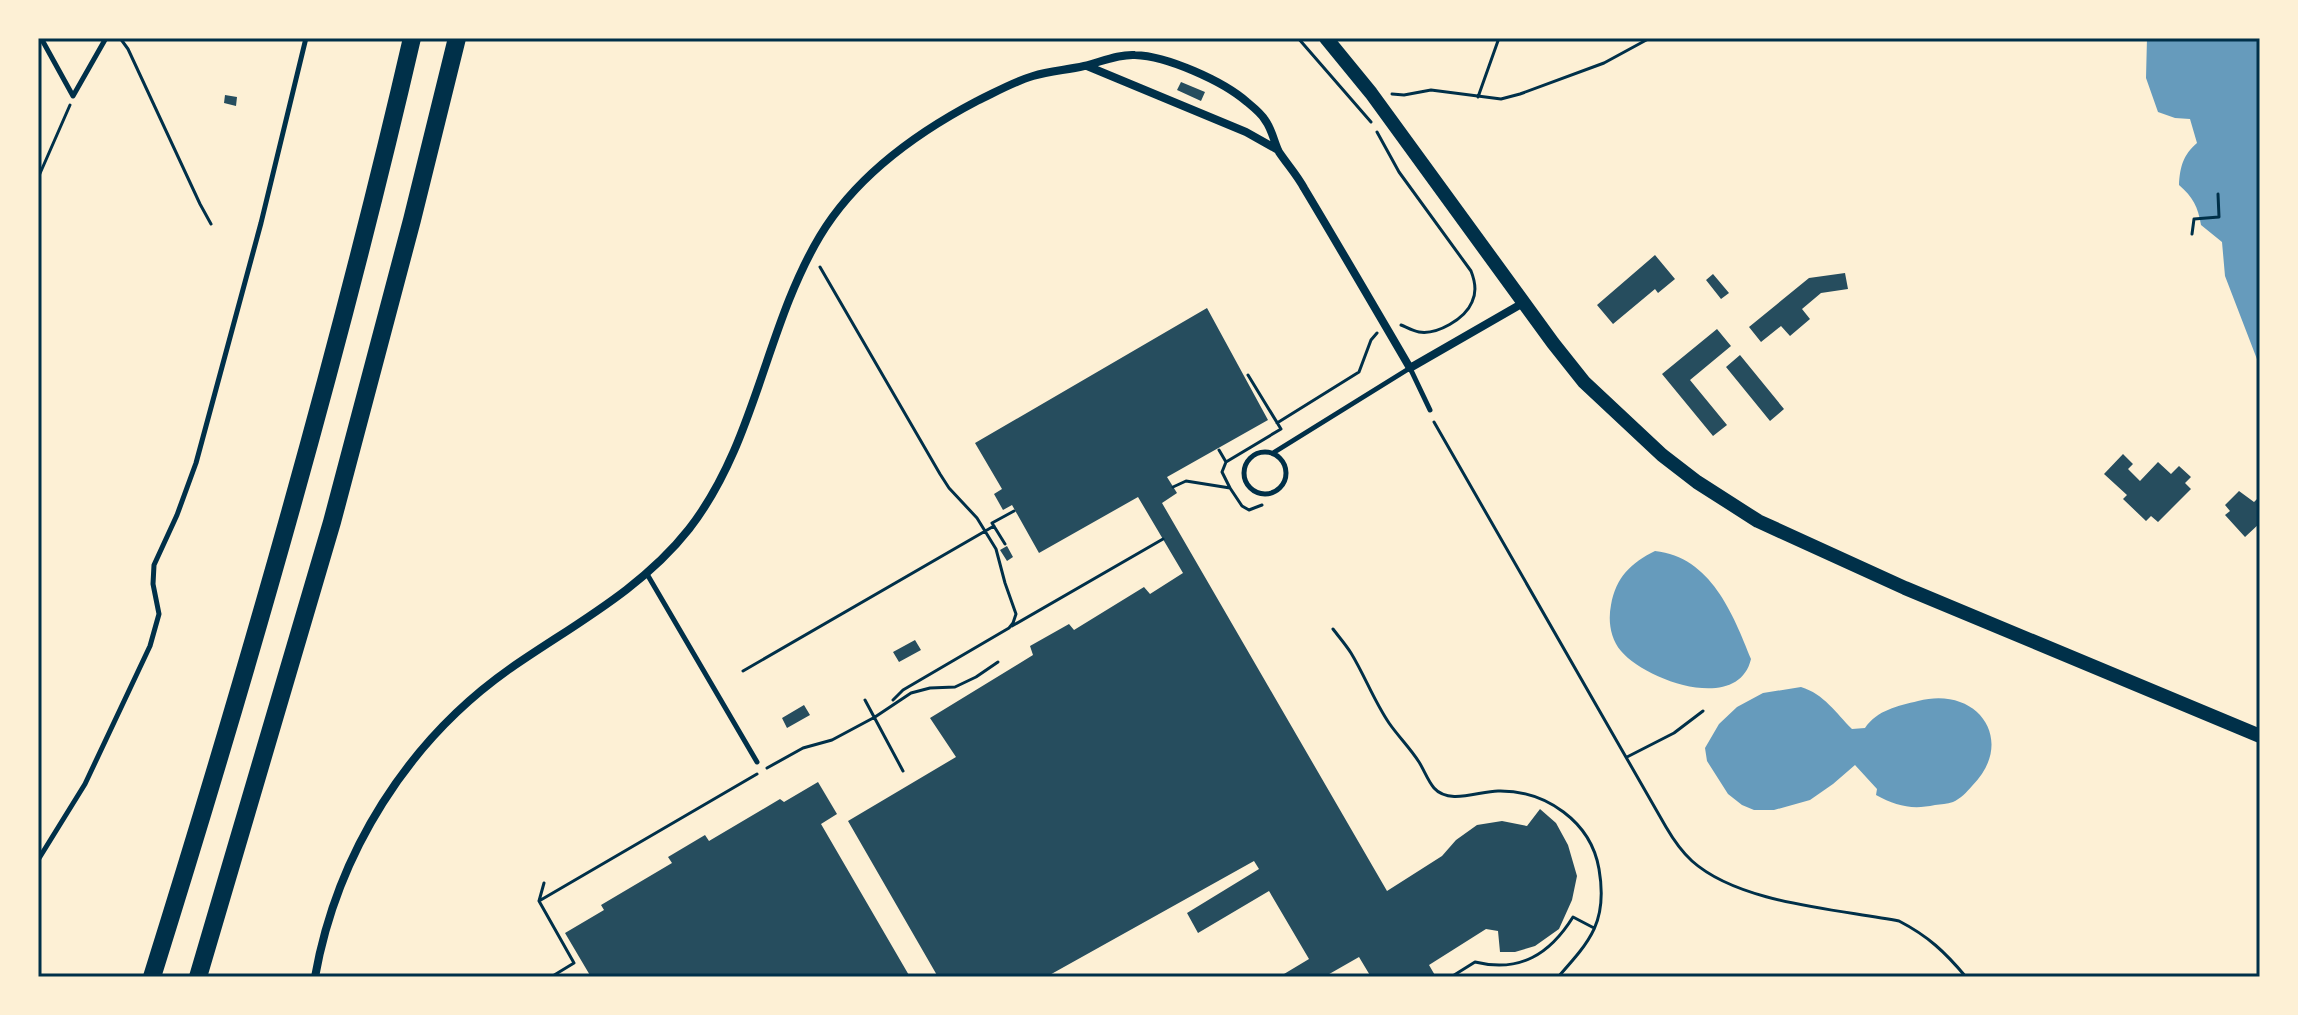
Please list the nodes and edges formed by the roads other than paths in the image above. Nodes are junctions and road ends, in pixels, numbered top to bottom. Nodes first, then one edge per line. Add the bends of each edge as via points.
1 (41, 38) edge
2 (106, 38) edge
3 (306, 38) edge
4 (412, 38) edge
5 (457, 38) edge
6 (1326, 38) edge
7 (1086, 65) junction
8 (1278, 150) junction
9 (1523, 303) junction
10 (1410, 368) junction
11 (1430, 410) road end
12 (1273, 453) junction
13 (647, 574) junction
14 (2260, 736) edge
15 (757, 762) dead end
16 (38, 860) edge
17 (152, 977) edge
18 (198, 977) edge
19 (315, 977) edge

1 - 2 lane via 73,96
3 - 16 lane via 196,463 154,565 159,614 150,646 85,784
4 - 17 highway via 292,509
5 - 18 highway via 332,522
6 - 9 main road
7 - 8 street
7 - 8 street via 1145,56 1216,80 1266,120
7 - 13 street via 1009,85 923,132 856,188 807,258 712,497
8 - 10 street
9 - 10 street
9 - 14 main road via 1615,413 1673,464 1758,521
10 - 11 lane
10 - 12 lane
12 - 12 lane via 1284,462 1285,481 1271,494 1256,493 1245,479 1245,466 1253,455
13 - 15 lane
13 - 19 street via 491,683 414,759 354,854 327,924

